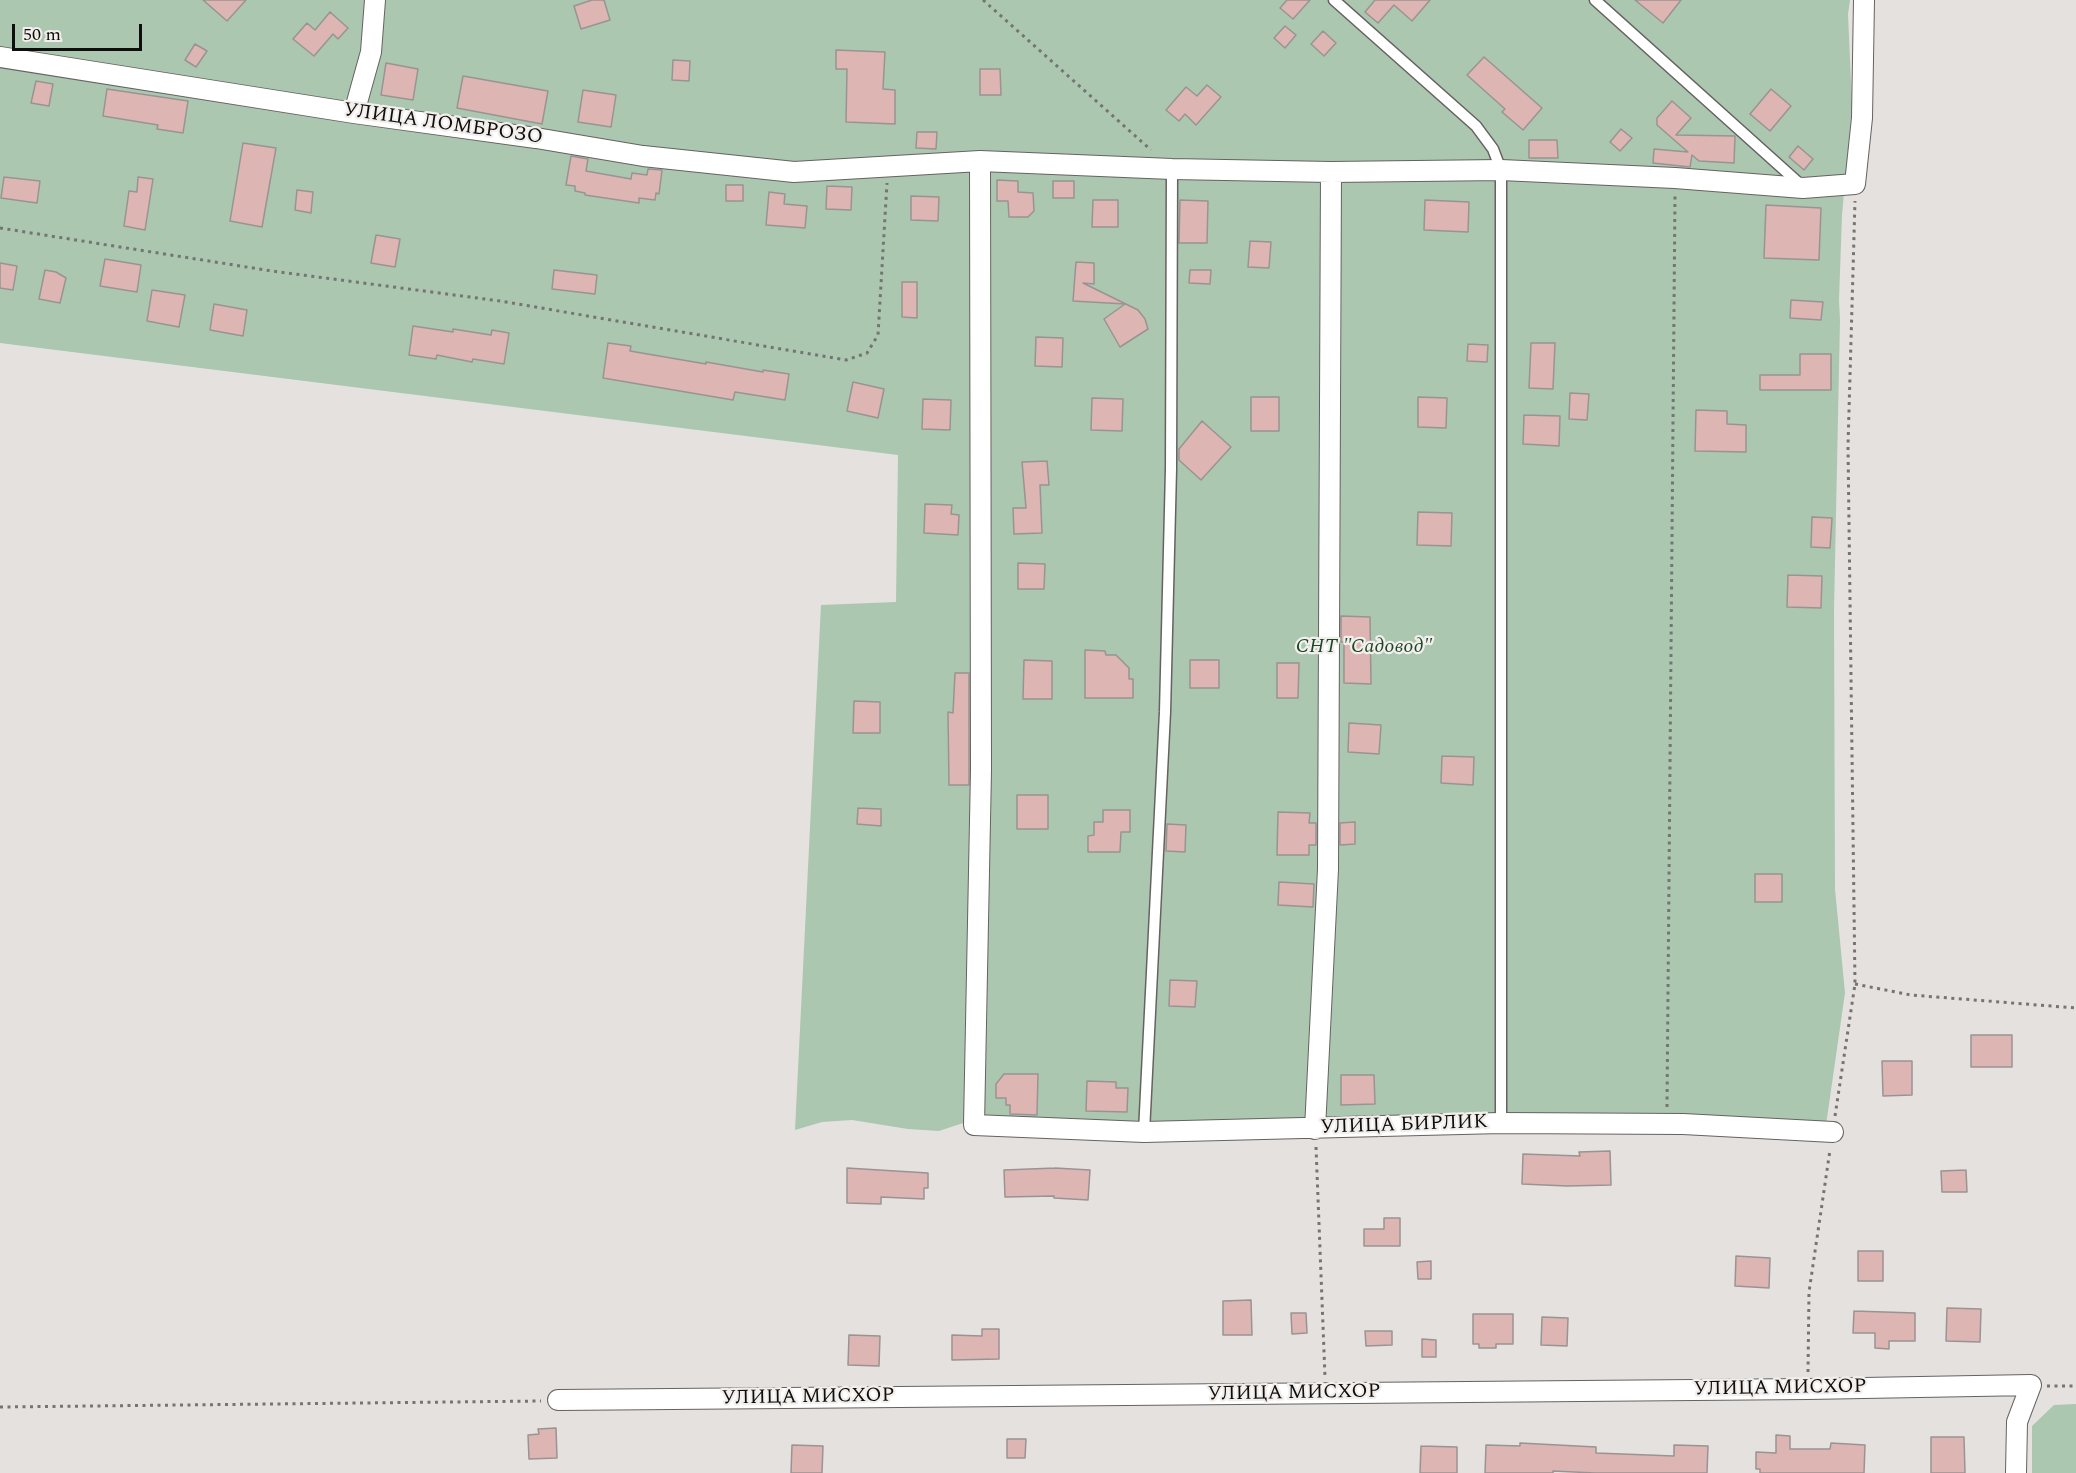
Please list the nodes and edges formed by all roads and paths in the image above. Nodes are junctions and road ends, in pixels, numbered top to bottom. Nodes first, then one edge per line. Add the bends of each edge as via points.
1 (375, 0) edge
2 (983, 0) edge
3 (1334, 0) edge
4 (1595, 0) edge
5 (1861, 2) edge
6 (0, 57) edge
7 (354, 113) junction
8 (980, 161) junction
9 (888, 166) junction
10 (1172, 169) junction
11 (1501, 170) junction
12 (1331, 172) junction
13 (1675, 178) junction
14 (1855, 184) junction
15 (1803, 188) junction
16 (0, 228) edge
17 (1855, 984) junction
18 (2076, 1008) edge
19 (1501, 1123) junction
20 (1667, 1124) junction
21 (1315, 1129) junction
22 (1144, 1132) junction
23 (1833, 1132) junction
24 (2031, 1385) junction
25 (2076, 1386) edge
26 (1808, 1389) junction
27 (1325, 1394) junction
28 (558, 1400) joint
29 (0, 1407) edge
30 (2016, 1473) edge

1 - 7 street via 371,52
2 - 10 path
3 - 11 lane via 1476,126 1493,149
4 - 15 lane
5 - 14 street via 1862,118
6 - 7 street, УЛИЦА ЛОМБРОЗО
7 - 9 street, УЛИЦА ЛОМБРОЗО via 643,156 794,172
8 - 9 street, УЛИЦА ЛОМБРОЗО
8 - 10 street, УЛИЦА ЛОМБРОЗО
8 - 22 street, УЛИЦА БИРЛИК via 981,770 975,1125
9 - 16 path via 878,335 867,353 846,360 500,300 272,271
10 - 12 street, УЛИЦА ЛОМБРОЗО
10 - 22 lane via 1165,712
11 - 12 street, УЛИЦА ЛОМБРОЗО
11 - 13 street, УЛИЦА ЛОМБРОЗО
11 - 19 lane
12 - 21 street via 1328,869
13 - 15 street, УЛИЦА ЛОМБРОЗО
13 - 20 path
14 - 15 street, УЛИЦА ЛОМБРОЗО
14 - 17 path via 1848,446
17 - 18 path via 1911,995
17 - 23 path
19 - 20 street, УЛИЦА БИРЛИК
19 - 21 street, УЛИЦА БИРЛИК
20 - 23 street, УЛИЦА БИРЛИК
21 - 22 street, УЛИЦА БИРЛИК
21 - 27 path
23 - 26 path via 1809,1292
24 - 25 path
24 - 26 street, УЛИЦА МИСХОР
24 - 30 street via 2017,1422
26 - 27 street, УЛИЦА МИСХОР
27 - 28 street, УЛИЦА МИСХОР
28 - 29 path

